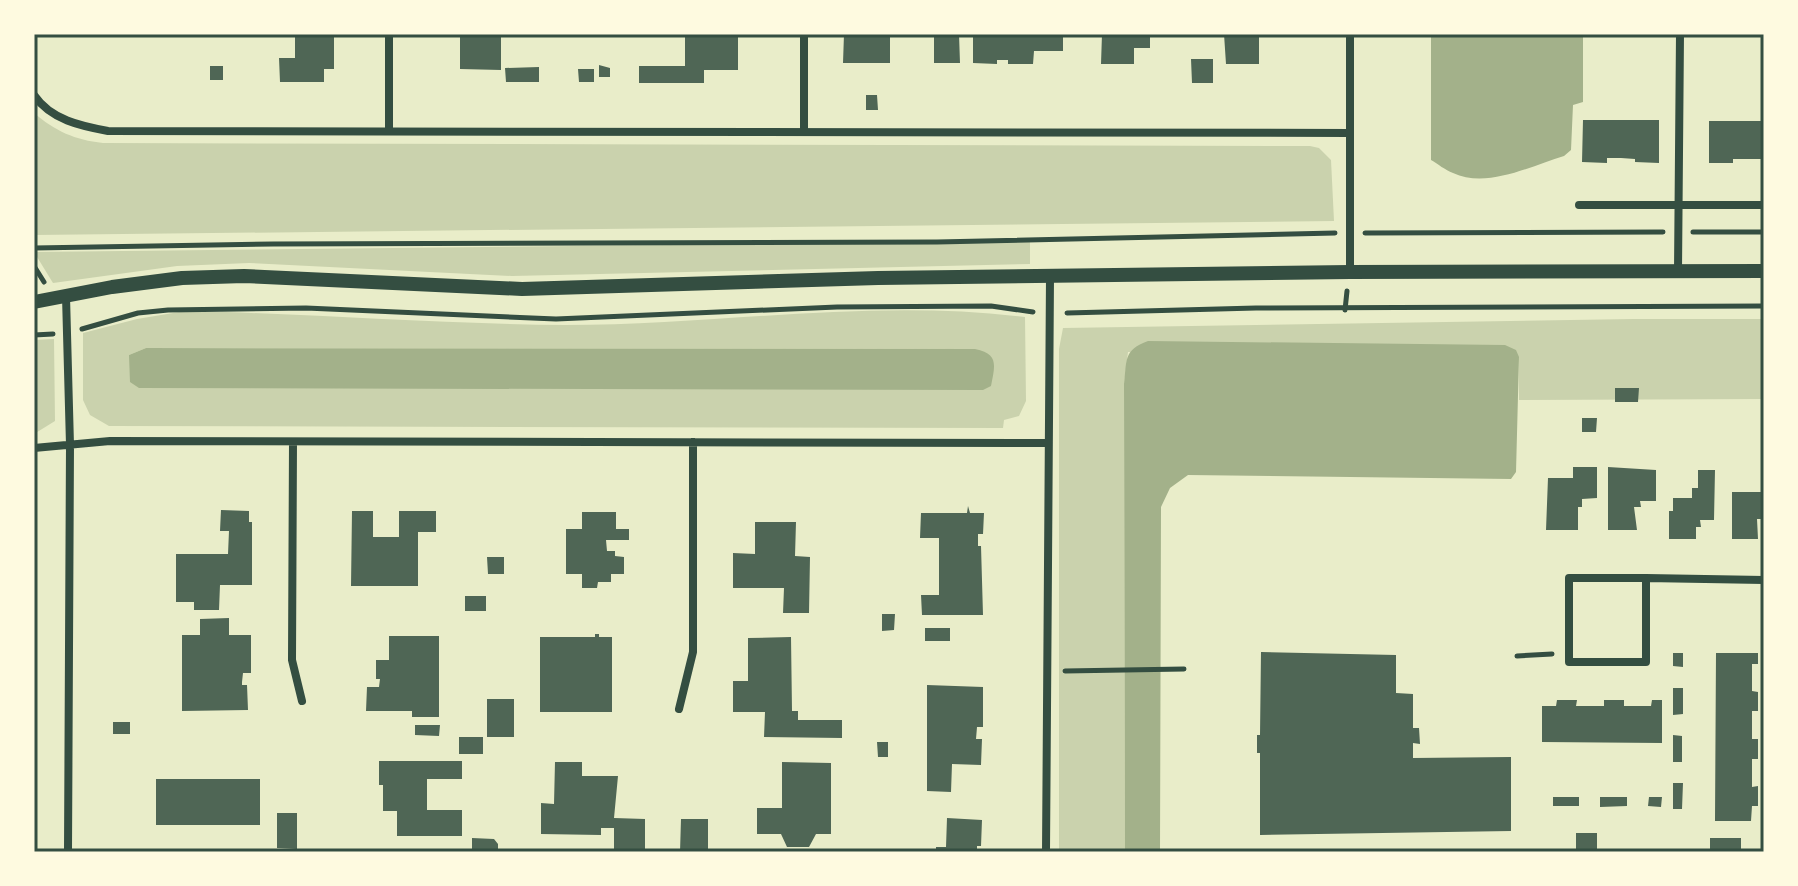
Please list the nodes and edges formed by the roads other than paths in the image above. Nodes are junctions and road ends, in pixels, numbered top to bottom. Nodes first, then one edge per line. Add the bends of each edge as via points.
1 (389, 34) edge
2 (804, 34) edge
3 (1350, 34) edge
4 (1680, 34) edge
5 (34, 95) edge
6 (389, 131) junction
7 (804, 132) junction
8 (1350, 133) junction
9 (1679, 204) junction
10 (1579, 205) dead end
11 (1764, 205) edge
12 (1678, 271) junction
13 (1764, 271) edge
14 (1350, 272) junction
15 (1050, 277) junction
16 (66, 296) junction
17 (34, 302) edge
18 (293, 442) junction
19 (693, 442) junction
20 (1048, 443) junction
21 (70, 445) junction
22 (34, 448) edge
23 (1646, 578) junction
24 (1764, 580) edge
25 (302, 701) dead end
26 (679, 709) dead end
27 (68, 852) edge
28 (1046, 852) edge

1 - 6 street
2 - 7 street
3 - 8 street
4 - 9 street
5 - 6 street via 70,124 108,131
6 - 7 street
7 - 8 street
8 - 14 street
9 - 10 street
9 - 11 street
9 - 12 street
12 - 13 street
12 - 14 street
14 - 15 street
15 - 16 street via 522,289 244,276 154,282
15 - 20 street
16 - 17 street
16 - 21 street
18 - 19 street
18 - 21 street
18 - 25 street via 292,660
19 - 20 street
19 - 26 street via 693,652
20 - 28 street
21 - 22 street
21 - 27 street
23 - 23 street via 1646,662 1569,662 1569,578
23 - 24 street

